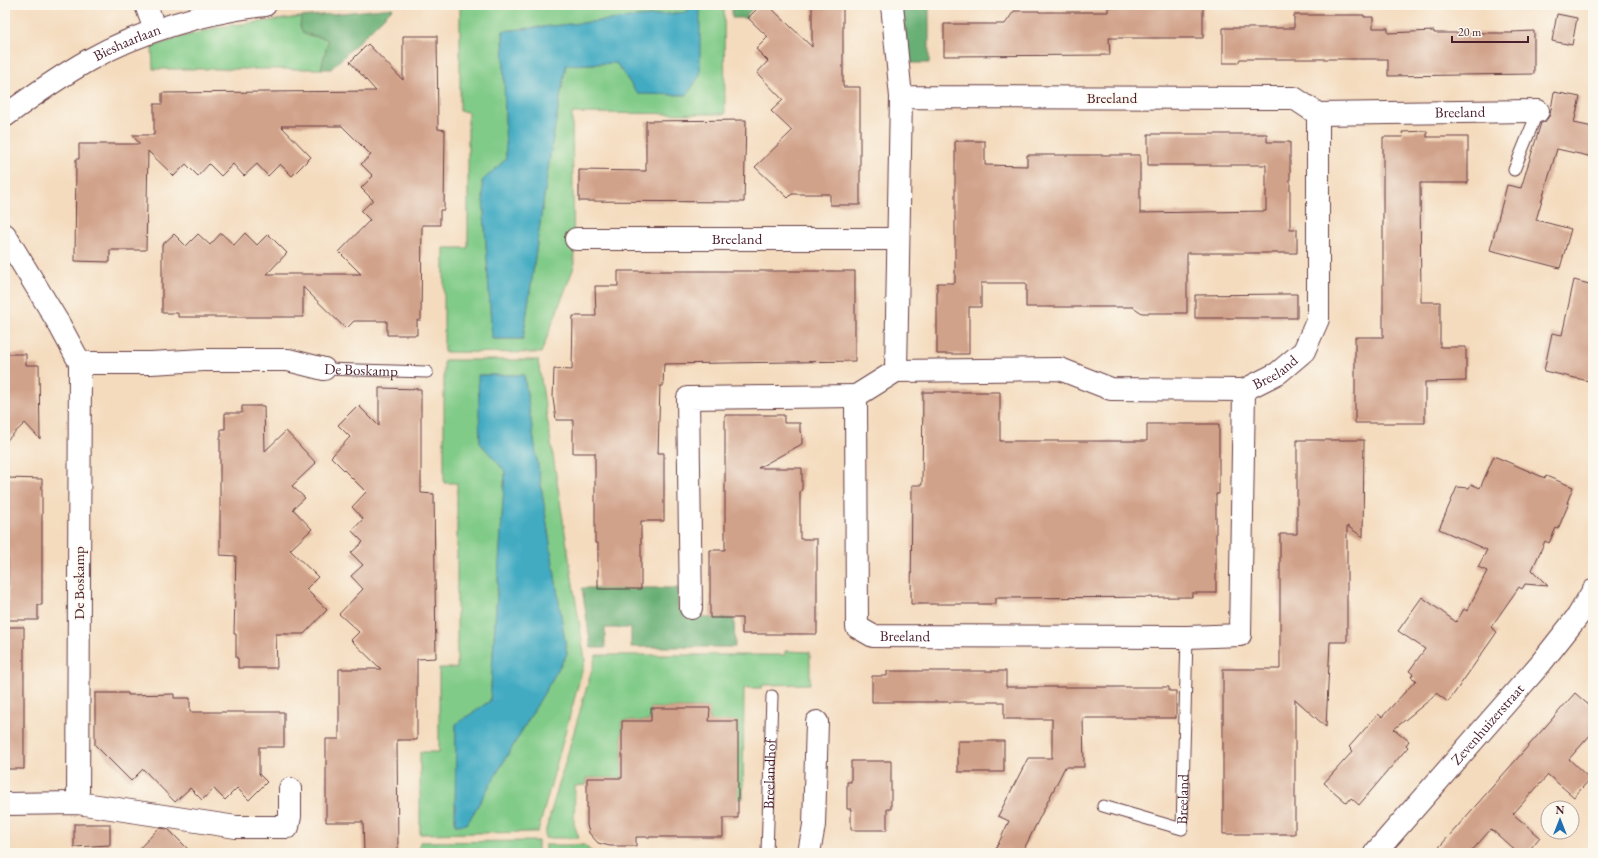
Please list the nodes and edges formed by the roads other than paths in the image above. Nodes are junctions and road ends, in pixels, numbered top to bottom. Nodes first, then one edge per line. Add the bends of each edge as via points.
1 (146, 5) edge
2 (265, 5) edge
3 (892, 5) edge
4 (155, 30) junction
5 (901, 97) junction
6 (1538, 111) joint
7 (1318, 114) junction
8 (5, 116) edge
9 (1514, 170) dead end
10 (5, 235) edge
11 (576, 239) dead end
12 (898, 239) junction
13 (80, 363) junction
14 (324, 369) joint
15 (896, 370) junction
16 (427, 372) dead end
17 (1244, 390) junction
18 (856, 396) junction
19 (1593, 591) edge
20 (691, 608) dead end
21 (1186, 637) junction
22 (772, 696) dead end
23 (817, 722) dead end
24 (290, 789) dead end
25 (78, 803) junction
26 (5, 804) edge
27 (1103, 806) dead end
28 (767, 853) edge
29 (809, 853) edge
30 (1375, 853) edge

1 - 4 street
2 - 4 street, Bieshaarlaan via 237,8
3 - 5 street
4 - 8 street, Bieshaarlaan via 90,59 49,84
5 - 7 street, Breeland via 1294,98
5 - 12 street
6 - 7 street, Breeland
6 - 9 lane, Breeland
7 - 17 street, Breeland via 1318,319 1304,351 1278,374
10 - 13 street, De Boskamp
11 - 12 street, Breeland
12 - 15 street
13 - 14 street, De Boskamp via 288,360
13 - 25 street, De Boskamp
14 - 16 lane, De Boskamp
15 - 17 street, Breeland via 1060,369 1111,389
15 - 18 street
17 - 21 street, Breeland via 1240,635
18 - 20 street via 688,398
18 - 21 street, Breeland via 857,627 873,636
19 - 30 street, Zevenhuizerstraat via 1578,616 1551,651
21 - 27 lane, Breeland via 1182,830
22 - 28 lane, Breelandhof
23 - 29 street via 814,825
24 - 25 street via 288,827 236,827
25 - 26 street

